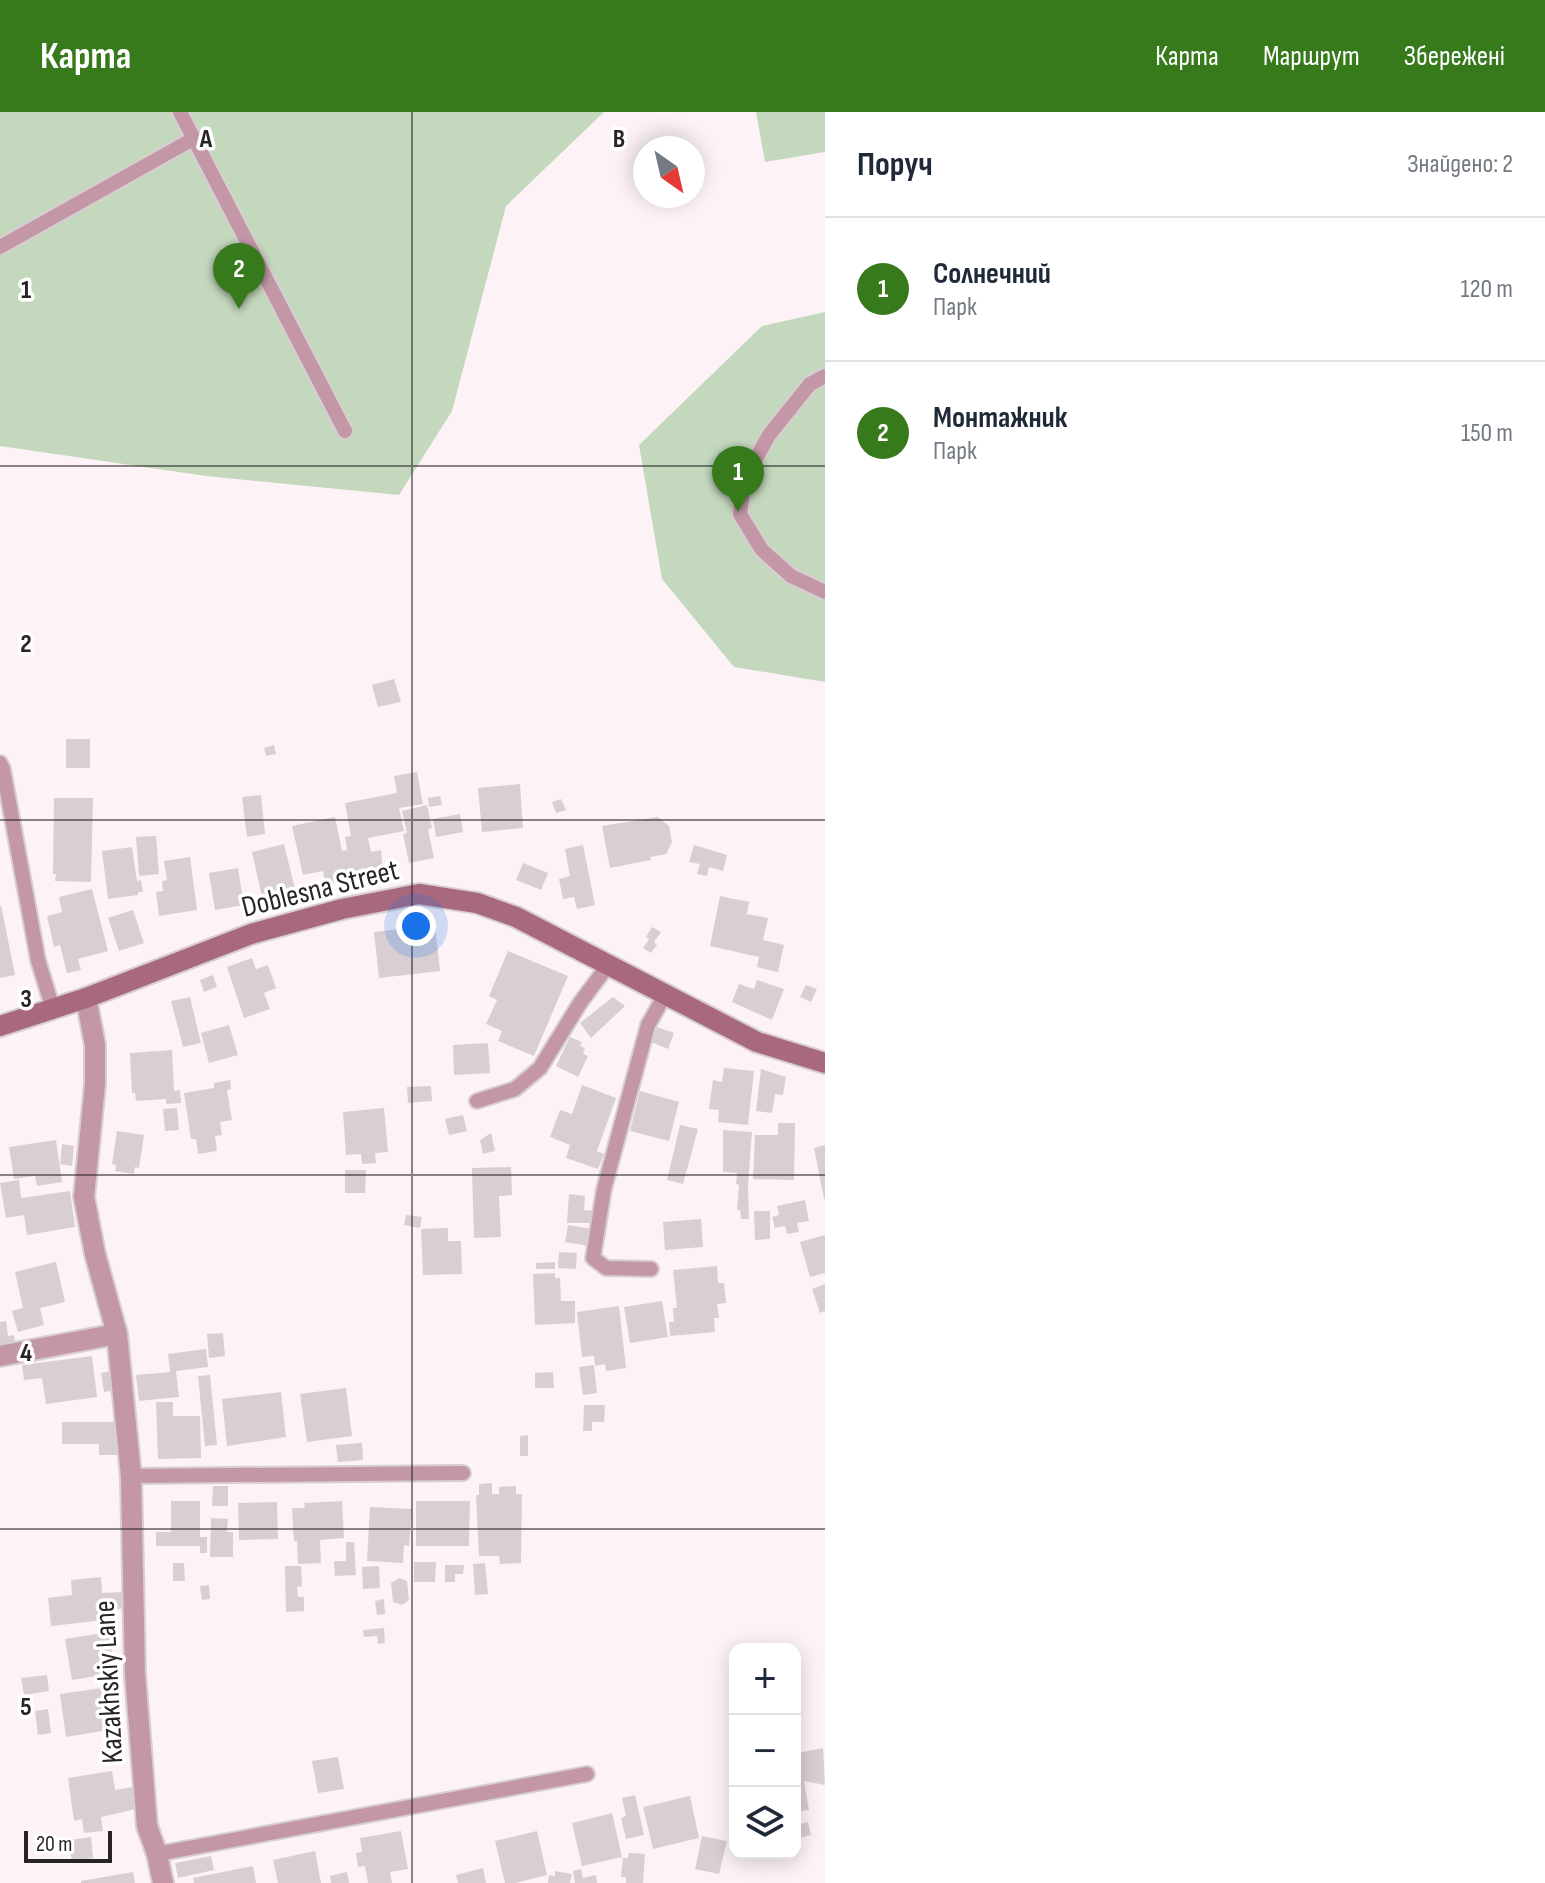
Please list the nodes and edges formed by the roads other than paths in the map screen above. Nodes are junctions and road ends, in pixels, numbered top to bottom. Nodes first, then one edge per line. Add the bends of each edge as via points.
1 (180, 112) edge
2 (193, 139) junction
3 (0, 247) edge
4 (825, 376) edge
5 (345, 431) dead end
6 (825, 592) edge
7 (0, 763) edge
8 (609, 964) junction
9 (666, 993) junction
10 (86, 998) junction
11 (53, 1009) junction
12 (0, 1026) edge
13 (825, 1063) edge
14 (477, 1101) dead end
15 (651, 1269) dead end
16 (117, 1334) junction
17 (0, 1356) edge
18 (463, 1473) dead end
19 (131, 1476) junction
20 (587, 1774) dead end
21 (157, 1854) junction
22 (163, 1883) edge

1 - 2 lane
2 - 3 lane
2 - 5 lane
4 - 6 lane via 810,384 769,435 745,478 740,514 762,550 791,576
7 - 11 lane via 38,960
8 - 9 street, Doblesna Street
8 - 10 street, Doblesna Street via 516,917 477,903 419,894 251,934
8 - 14 lane via 540,1068 515,1089
9 - 13 street, Doblesna Street via 757,1042
9 - 15 lane via 648,1025 604,1189 593,1258 606,1268
10 - 11 street, Doblesna Street
10 - 16 street, Kazakhskiy Lane via 95,1045 95,1084 84,1197
11 - 12 street, Doblesna Street
16 - 17 street
16 - 19 street, Kazakhskiy Lane
18 - 19 lane
19 - 21 street, Kazakhskiy Lane via 135,1674 147,1826
20 - 21 lane
21 - 22 street, Kazakhskiy Lane

